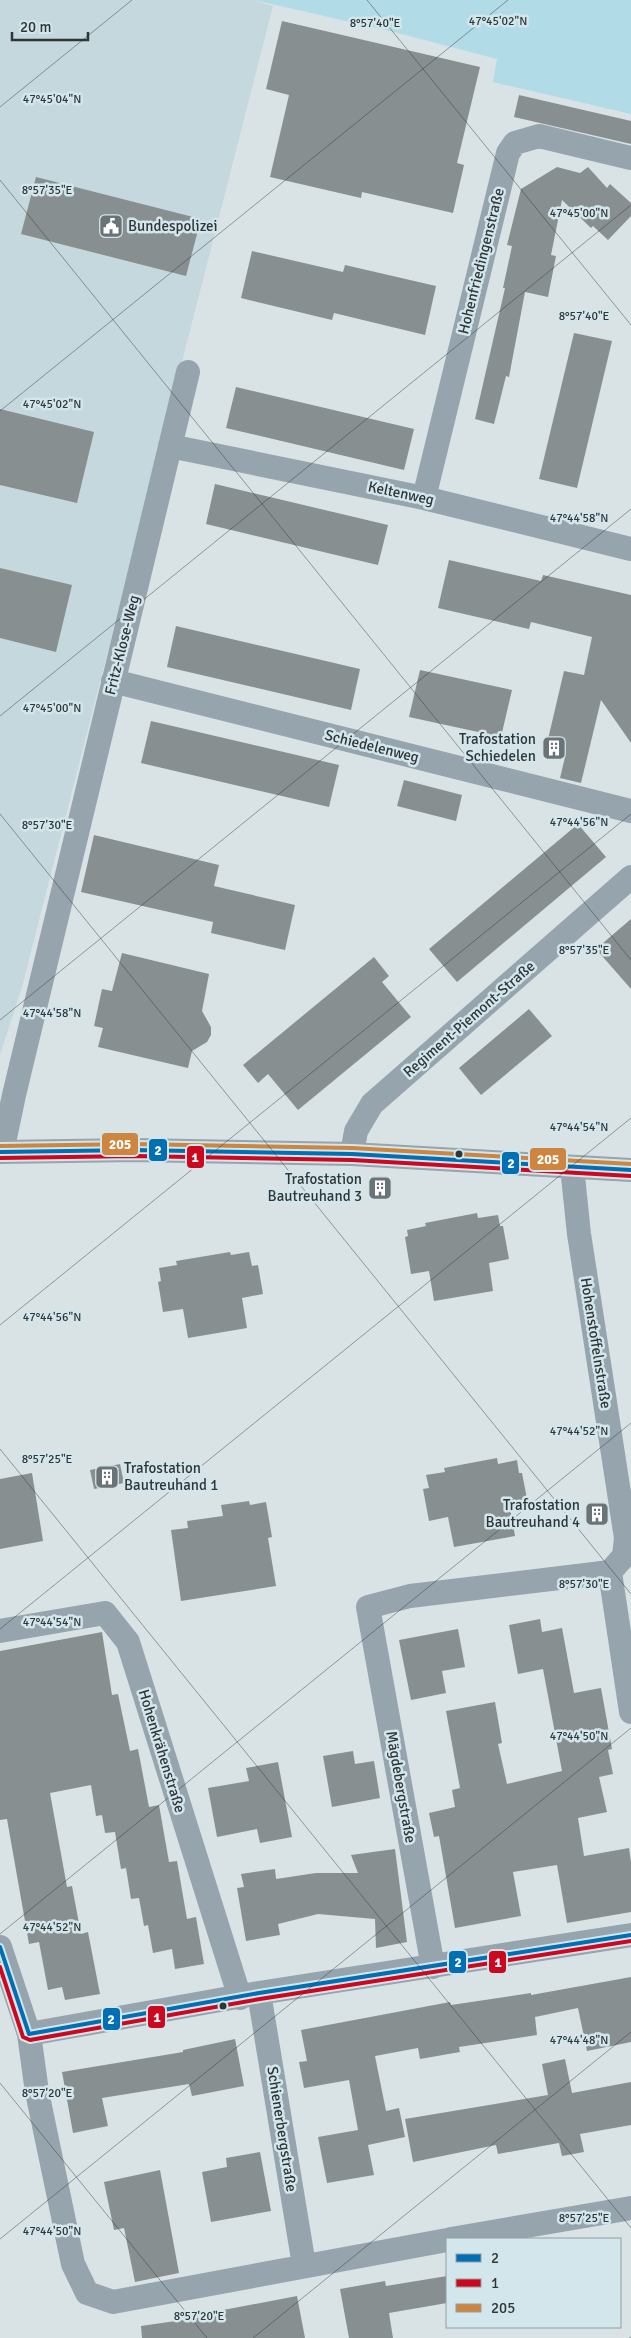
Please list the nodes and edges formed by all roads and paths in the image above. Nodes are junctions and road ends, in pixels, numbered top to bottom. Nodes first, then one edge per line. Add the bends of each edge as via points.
1 (631, 158) edge
2 (188, 372) dead end
3 (170, 446) junction
4 (424, 498) junction
5 (631, 548) edge
6 (113, 681) junction
7 (631, 811) edge
8 (631, 877) edge
9 (1, 1152) edge
10 (352, 1154) junction
11 (572, 1167) junction
12 (631, 1170) edge
13 (610, 1572) junction
14 (0, 1631) edge
15 (631, 1712) edge
16 (631, 1935) edge
17 (0, 1947) edge
18 (433, 1967) junction
19 (249, 1995) junction
20 (29, 2034) junction
21 (631, 2208) edge
22 (460, 2238) edge
23 (446, 2241) edge
24 (304, 2265) junction

1 - 4 street, Hohenfriedingenstraße via 539,136 515,143 508,153
2 - 3 street, Fritz-Klose-Weg
3 - 4 street, Keltenweg
3 - 6 street, Fritz-Klose-Weg
4 - 5 street, Keltenweg
6 - 7 street, Schiedelenweg
6 - 9 street, Fritz-Klose-Weg
8 - 10 street, Regiment-Piemont-Straße via 372,1104 356,1131
9 - 10 street via 135,1150
10 - 11 street
11 - 12 street
11 - 13 street, Hohenstoffelnstraße via 579,1234 626,1538 624,1556
13 - 15 street
13 - 18 street, Mägdebergstraße via 410,1596 368,1607
14 - 19 street, Hohenkrähenstraße via 106,1613 128,1642
16 - 18 street
17 - 20 street
18 - 19 street
19 - 20 street
19 - 24 street, Schienerbergstraße
20 - 24 street via 37,2092 73,2264 87,2293 113,2302
21 - 22 street
23 - 24 street

